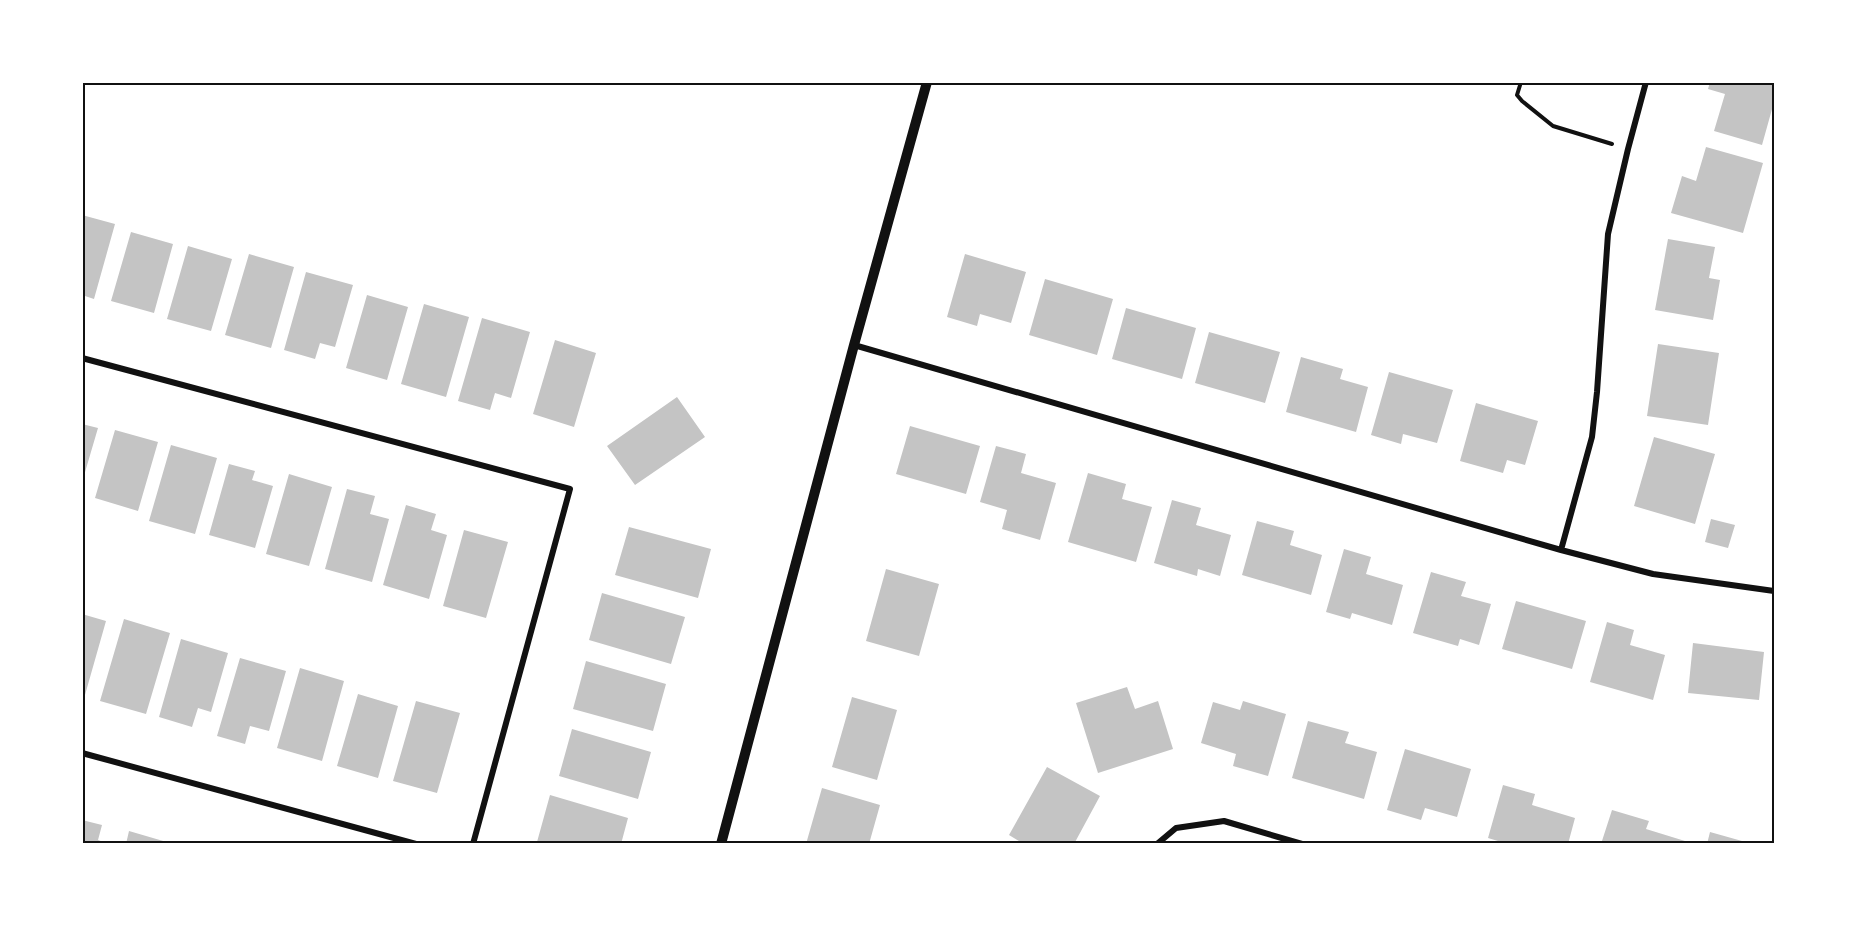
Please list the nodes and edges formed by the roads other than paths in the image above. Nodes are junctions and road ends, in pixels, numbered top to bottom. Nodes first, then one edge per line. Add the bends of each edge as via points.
1 (927, 82) edge
2 (1646, 82) edge
3 (854, 345) junction
4 (82, 358) edge
5 (1561, 550) junction
6 (1774, 591) edge
7 (82, 753) edge
8 (416, 843) edge
9 (473, 843) edge
10 (721, 843) edge
11 (1157, 843) edge
12 (1302, 843) edge

1 - 3 street
2 - 5 street via 1608,234 1592,437
3 - 5 street
3 - 10 street
4 - 9 street via 570,489
5 - 6 street via 1653,574
7 - 8 street
11 - 12 street via 1176,828 1224,821

